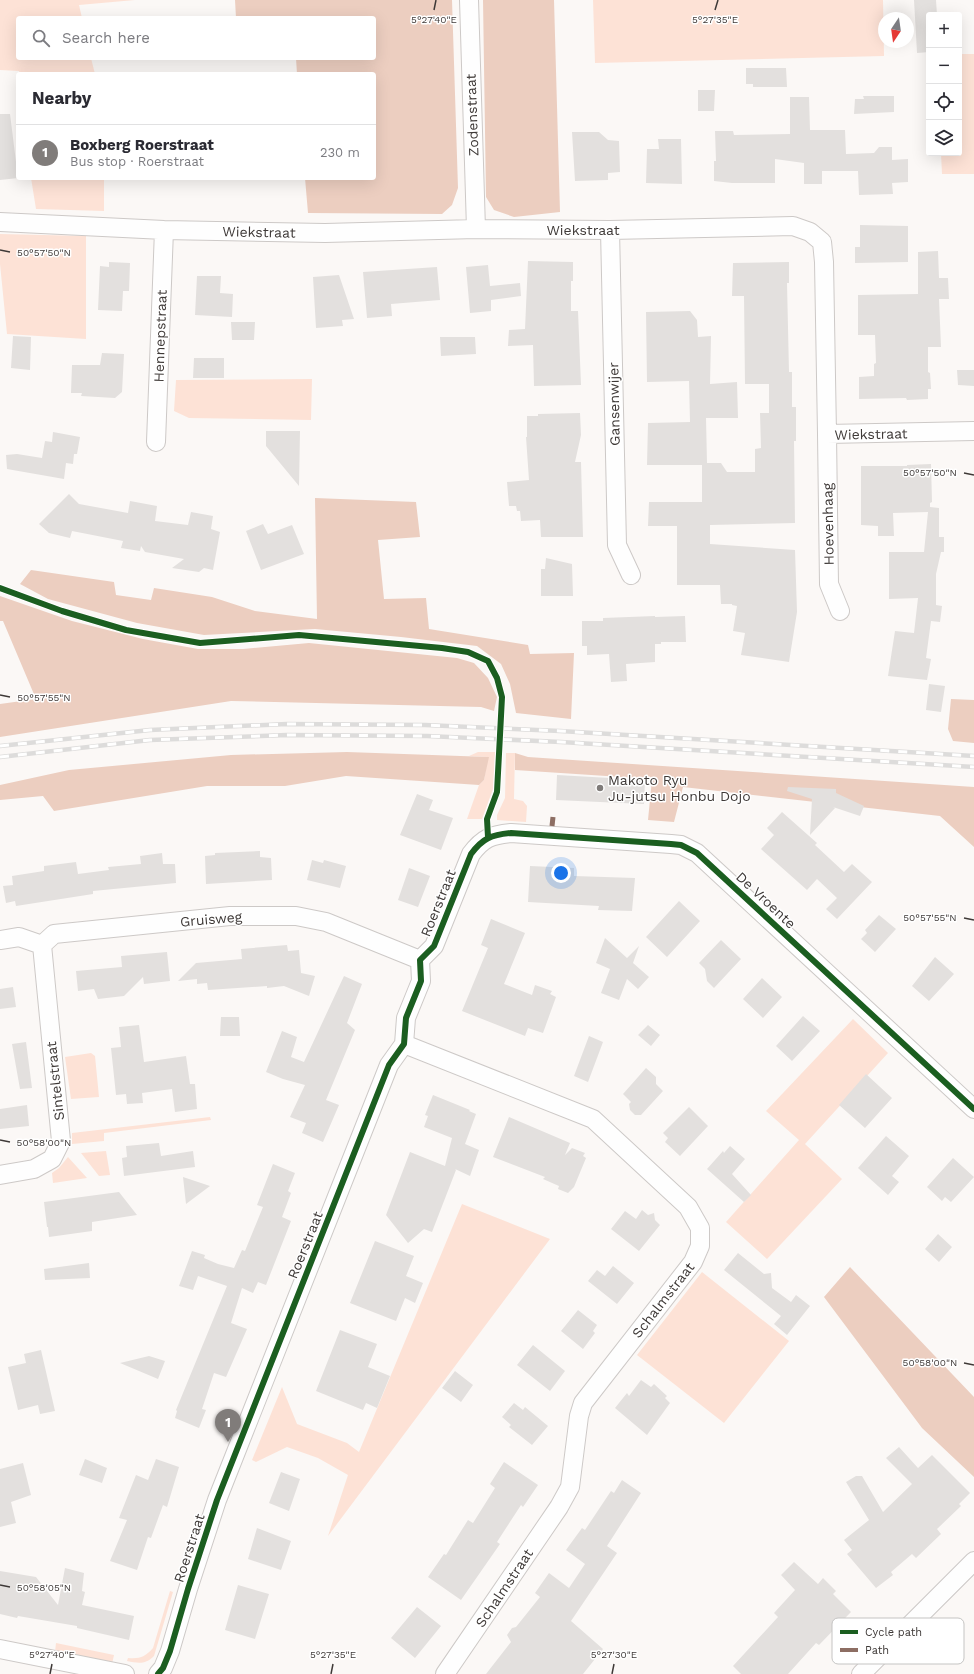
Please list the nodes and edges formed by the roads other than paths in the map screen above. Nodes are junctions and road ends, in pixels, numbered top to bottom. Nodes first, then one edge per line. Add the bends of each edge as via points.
1 (469, 0) edge
2 (0, 222) edge
3 (476, 229) junction
4 (164, 230) junction
5 (610, 230) junction
6 (974, 432) edge
7 (827, 434) junction
8 (156, 442) dead end
9 (631, 575) dead end
10 (840, 611) dead end
11 (488, 837) joint
12 (0, 940) edge
13 (42, 945) junction
14 (420, 960) junction
15 (404, 1044) junction
16 (974, 1109) edge
17 (0, 1175) edge
18 (974, 1561) edge
19 (917, 1618) edge
20 (0, 1648) edge
21 (871, 1664) edge
22 (125, 1674) edge
23 (158, 1674) edge
24 (445, 1674) edge
25 (861, 1674) edge

1 - 3 street, Zodenstraat
2 - 4 street, Wiekstraat
3 - 4 street, Wiekstraat via 326,233
3 - 5 street, Wiekstraat
4 - 8 street, Hennepstraat
5 - 7 street, Wiekstraat via 793,226 810,232 822,242
5 - 9 street, Gansenwijer via 617,545
6 - 7 street, Wiekstraat
7 - 10 street, Hoevenhaag via 829,584
11 - 14 street, Roerstraat via 471,854 434,946
11 - 16 street, De Vroente via 511,833 671,844 697,853
12 - 13 street via 19,937
13 - 14 street, Gruisweg via 54,934 230,916 296,916 326,922
13 - 17 street, Sintelstraat via 61,1141 52,1159 34,1169
14 - 15 street via 421,981 406,1018
15 - 23 street, Roerstraat via 389,1065 217,1500 170,1651
15 - 24 street, Schalmstraat via 593,1119 688,1207 700,1228 700,1246 693,1262 583,1403 570,1487 559,1507
18 - 19 street
20 - 22 street
21 - 25 street

